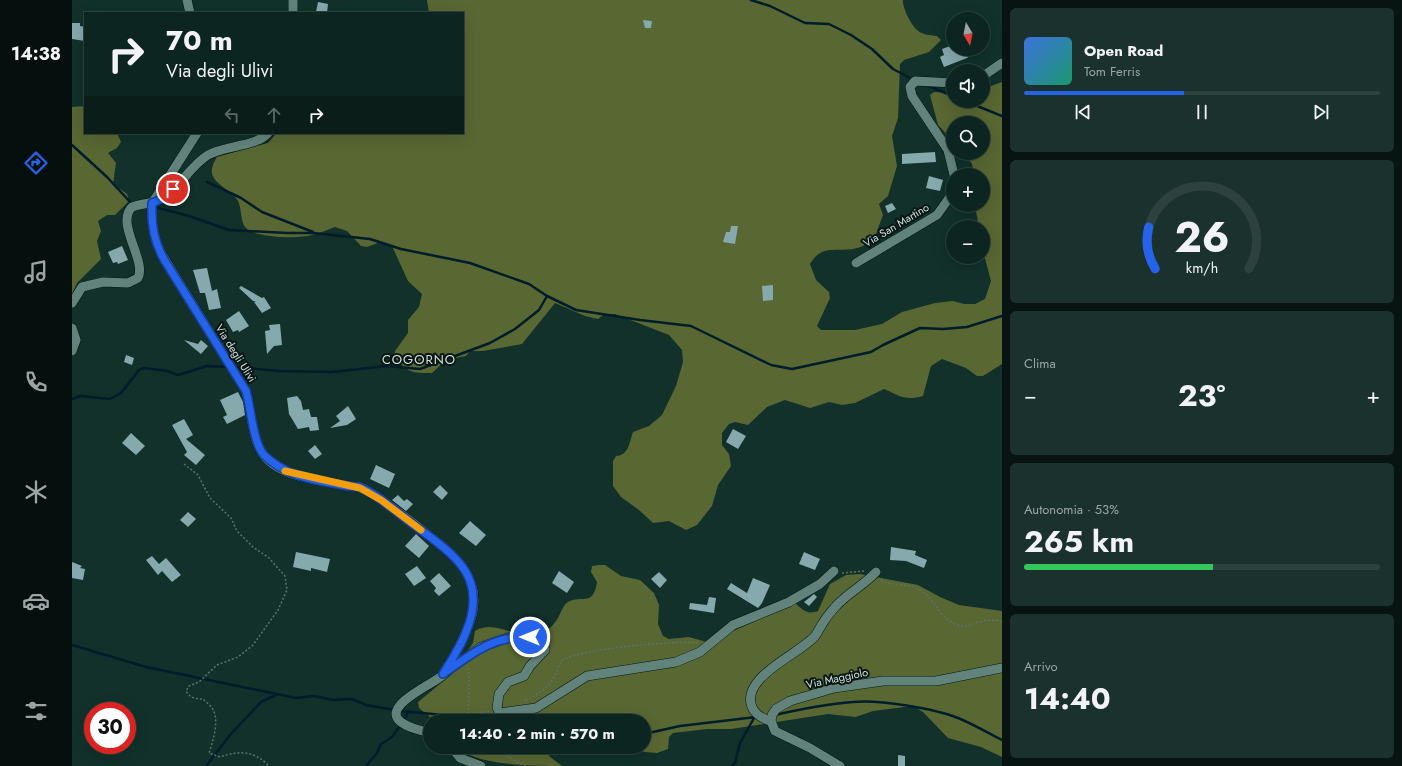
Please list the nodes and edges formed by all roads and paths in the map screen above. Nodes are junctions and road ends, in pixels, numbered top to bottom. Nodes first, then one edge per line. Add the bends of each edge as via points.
1 (187, 0) edge
2 (293, 0) edge
3 (190, 12) edge
4 (293, 12) edge
5 (1002, 63) edge
6 (990, 71) edge
7 (946, 83) edge
8 (196, 134) edge
9 (266, 134) edge
10 (952, 168) edge
11 (946, 202) edge
12 (152, 203) junction
13 (856, 263) dead end
14 (72, 302) edge
15 (72, 328) edge
16 (72, 350) edge
17 (184, 464) dead end
18 (834, 571) joint
19 (872, 571) junction
20 (1002, 622) edge
21 (710, 645) junction
22 (468, 667) dead end
23 (1002, 668) edge
24 (443, 674) junction
25 (524, 700) dead end
26 (497, 708) junction
27 (468, 714) edge
28 (475, 714) edge
29 (771, 721) junction
30 (423, 731) edge
31 (457, 754) edge
32 (504, 754) edge
33 (269, 766) edge
34 (481, 766) edge
35 (528, 766) edge
36 (840, 766) edge

1 - 3 street
2 - 4 street
5 - 6 street
7 - 10 street via 915,81 910,87 912,96 948,150
8 - 12 street
9 - 12 street via 252,142 225,148 209,155 190,170 164,198
11 - 13 street, Via San Martino via 937,215
12 - 14 street via 135,206 127,213 131,244 141,270 138,278 128,283 104,282 82,286
12 - 24 street, Via degli Ulivi via 154,239 246,391 262,453 284,471 360,488 381,500 431,537 462,565 474,589 474,606 466,632
15 - 16 street via 76,340
17 - 33 path via 198,475 210,498 231,518 237,531 269,558 285,576 287,590 278,610 253,645 238,657 217,665 186,691 188,695 203,699 213,709 215,719 210,753 220,757 230,753 253,754
18 - 19 path via 844,574
18 - 21 street via 820,584 789,602 733,625
19 - 20 path via 888,584 913,586 924,592 940,615 957,625 970,626 983,621
19 - 29 street via 865,584 837,605 815,636 774,666 755,685 750,701 753,710 764,720
21 - 25 path via 690,642 651,643 575,654 562,661 552,682
21 - 26 street via 676,662 587,676 536,708 500,713
22 - 27 path via 470,698
23 - 29 street, Via Maggiolo via 936,681 883,681 834,688 790,701 776,709
24 - 26 street via 480,647 513,636 545,640 545,650 524,676 508,682 498,694
24 - 30 street, Via degli Ulivi via 402,701 397,709 398,718 405,725
26 - 28 path
29 - 36 street via 775,730
31 - 34 street via 460,758
32 - 35 path

